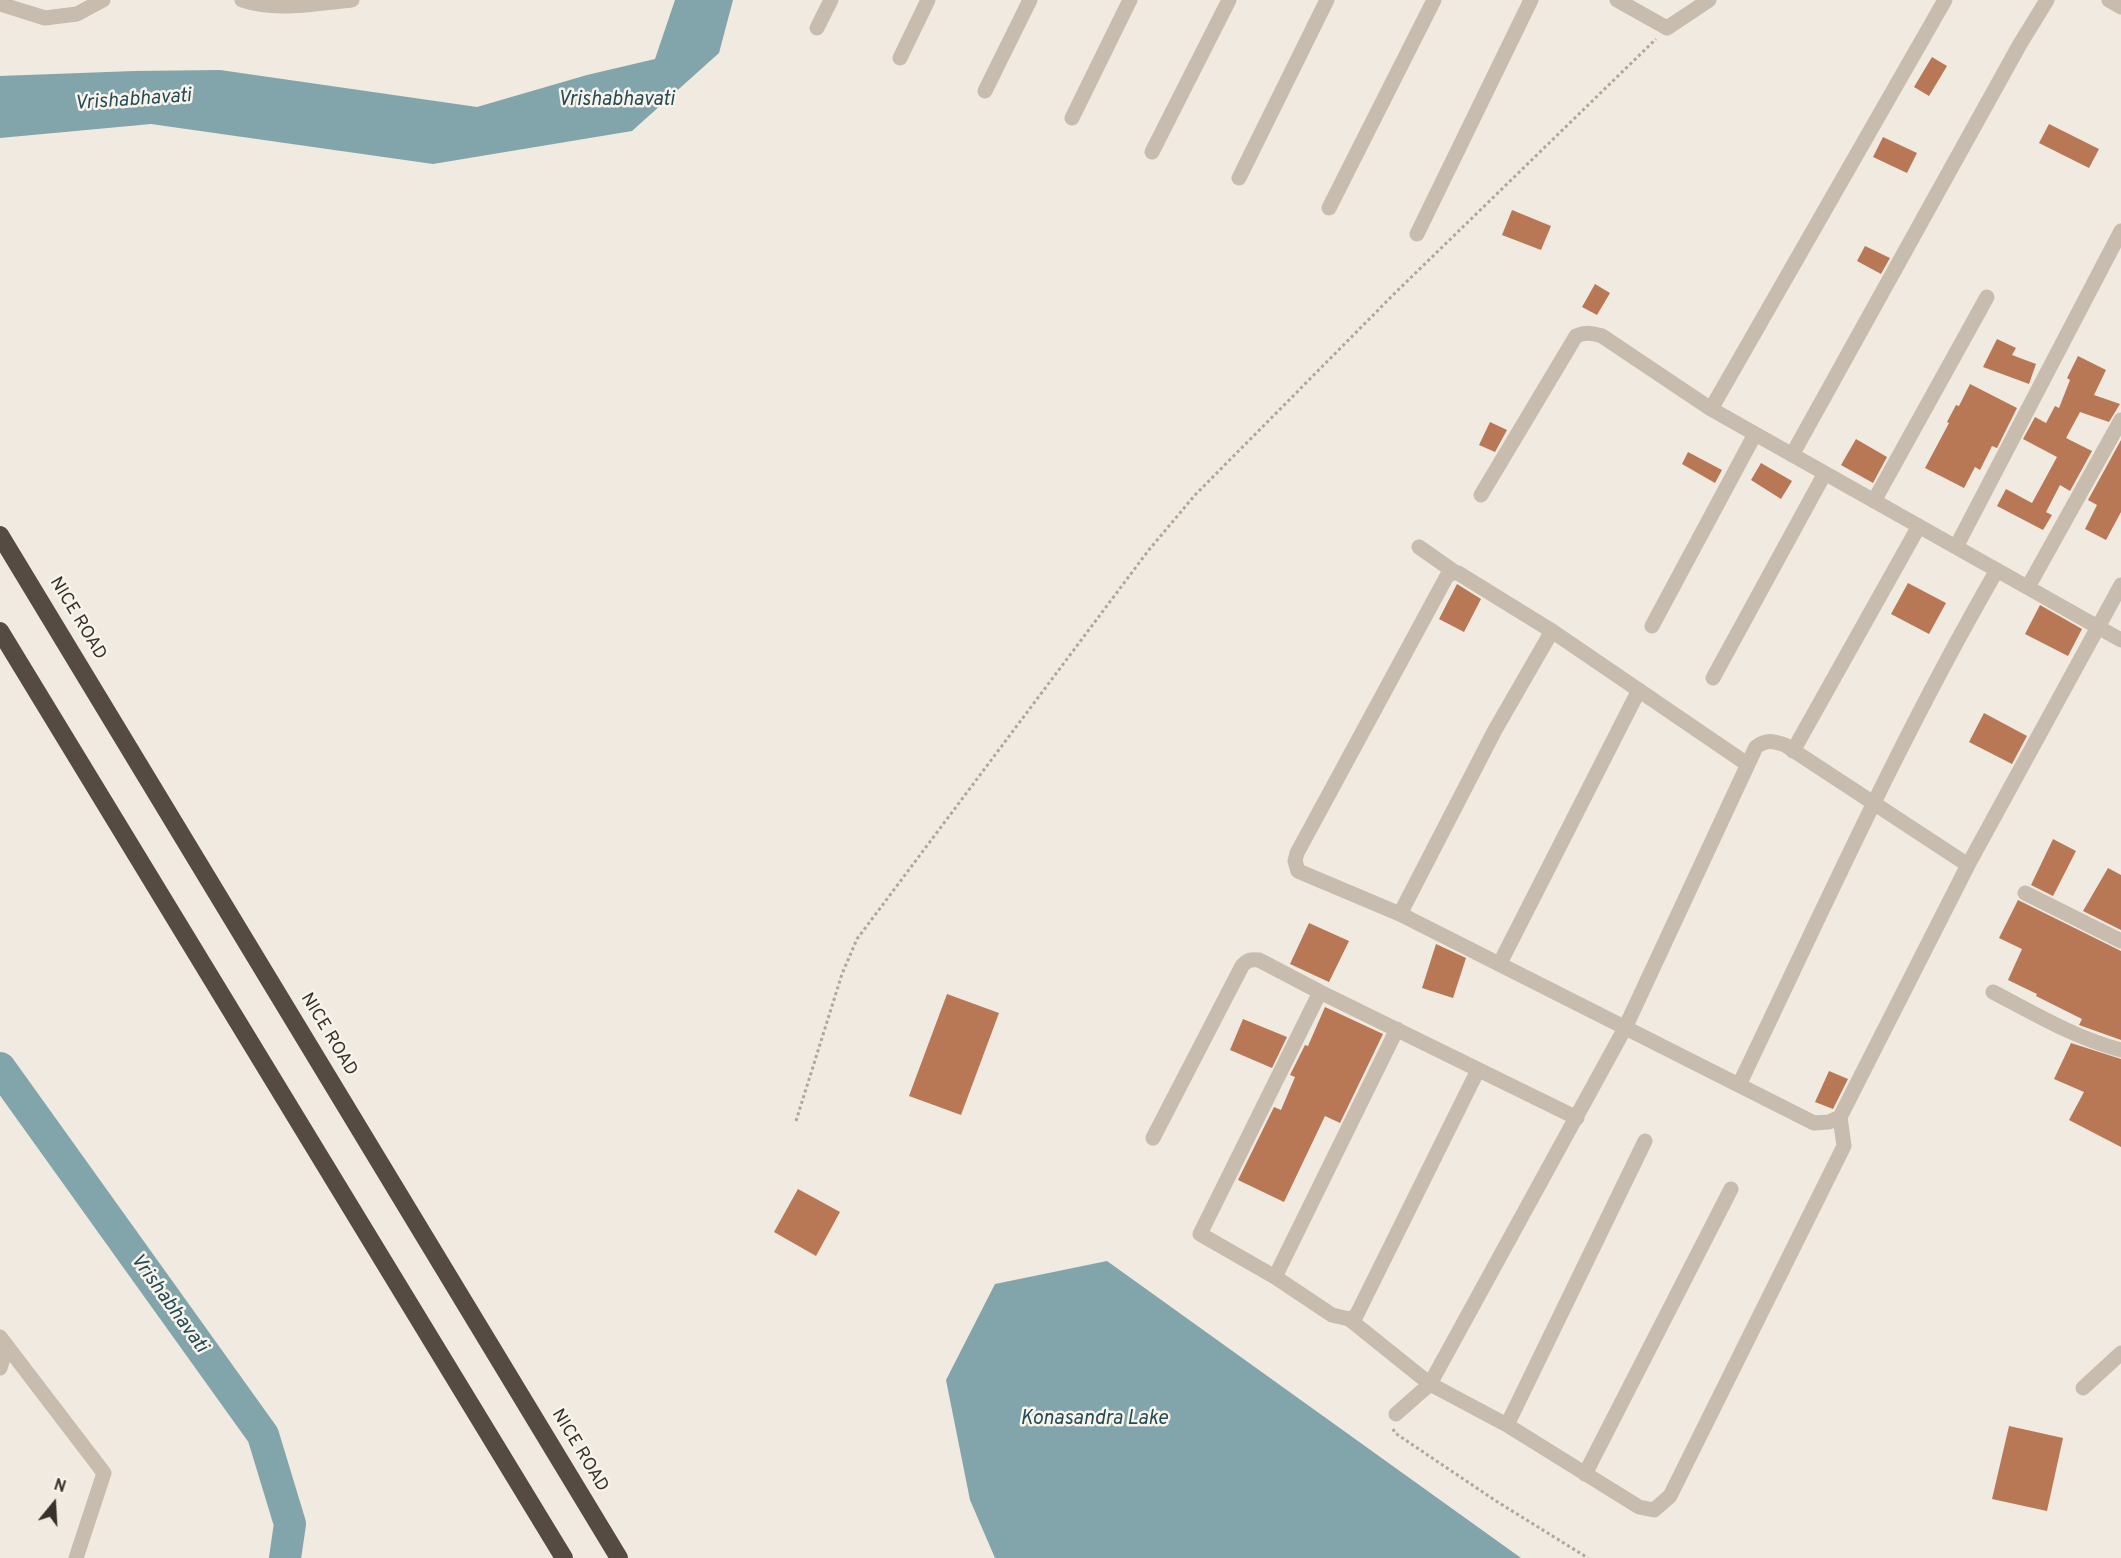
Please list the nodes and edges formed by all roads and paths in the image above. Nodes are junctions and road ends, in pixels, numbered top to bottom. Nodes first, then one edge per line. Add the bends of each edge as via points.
1 (103, 0) edge
2 (242, 0) edge
3 (352, 0) edge
4 (831, 0) edge
5 (928, 0) edge
6 (1030, 0) edge
7 (1130, 0) edge
8 (1229, 0) edge
9 (1327, 0) edge
10 (1434, 0) edge
11 (1531, 0) edge
12 (1617, 0) edge
13 (1710, 0) edge
14 (1945, 0) edge
15 (2047, 0) edge
16 (2109, 0) edge
17 (0, 4) edge
18 (2121, 7) edge
19 (817, 28) dead end
20 (1667, 28) junction
21 (900, 58) dead end
22 (985, 91) dead end
23 (1072, 118) dead end
24 (1152, 152) dead end
25 (1239, 178) dead end
26 (1329, 208) dead end
27 (2121, 231) edge
28 (1417, 234) dead end
29 (1987, 297) dead end
30 (1711, 409) junction
31 (2121, 420) edge
32 (1755, 434) junction
33 (1792, 455) junction
34 (1825, 473) junction
35 (1481, 495) dead end
36 (1874, 501) junction
37 (1919, 526) junction
38 (0, 535) edge
39 (1419, 547) dead end
40 (1956, 547) junction
41 (1997, 570) junction
42 (1456, 573) junction
43 (2121, 585) edge
44 (2028, 587) junction
45 (1652, 626) dead end
46 (2097, 627) junction
47 (0, 631) edge
48 (1552, 631) junction
49 (2121, 640) edge
50 (1713, 678) dead end
51 (1639, 690) junction
52 (1793, 751) junction
53 (1747, 764) junction
54 (1875, 803) junction
55 (1968, 865) junction
56 (2025, 893) dead end
57 (1400, 914) junction
58 (2121, 940) edge
59 (1500, 963) junction
60 (1320, 992) junction
61 (1993, 992) dead end
62 (1625, 1028) junction
63 (1397, 1029) junction
64 (2121, 1050) edge
65 (1478, 1070) junction
66 (1739, 1085) junction
67 (1840, 1117) junction
68 (1577, 1118) junction
69 (796, 1121) dead end
70 (1153, 1138) dead end
71 (1645, 1141) dead end
72 (1731, 1189) dead end
73 (1275, 1277) junction
74 (1349, 1319) junction
75 (4, 1342) edge
76 (2121, 1353) edge
77 (0, 1368) edge
78 (1430, 1384) junction
79 (2083, 1388) dead end
80 (1396, 1414) joint
81 (1507, 1425) junction
82 (1585, 1474) junction
83 (76, 1558) edge
84 (564, 1558) edge
85 (620, 1558) edge
86 (1588, 1558) edge

1 - 17 street via 77,14 45,18
2 - 3 street via 276,7
4 - 19 street
5 - 21 street
6 - 22 street
7 - 23 street
8 - 24 street
9 - 25 street
10 - 26 street
11 - 28 street
12 - 20 street
13 - 20 street
14 - 30 street
15 - 33 street
16 - 18 street
20 - 69 path via 1388,300 1195,495 1148,551 857,939 842,974
27 - 40 street
29 - 36 street
30 - 32 street
30 - 35 street via 1602,336 1583,333 1576,336
31 - 44 street
32 - 33 street
32 - 45 street
33 - 34 street
34 - 36 street
34 - 50 street
36 - 37 street
37 - 40 street
37 - 52 street
38 - 85 highway, NICE ROAD
39 - 42 street
40 - 41 street
41 - 44 street
41 - 54 street
42 - 48 street
42 - 57 street via 1447,576 1295,861 1298,871
43 - 46 street
44 - 46 street
46 - 49 street
46 - 55 street
47 - 84 highway
48 - 51 street
48 - 57 street via 1495,730
51 - 53 street
51 - 59 street
52 - 53 street via 1765,741 1756,747
52 - 54 street
53 - 62 street
54 - 55 street
54 - 66 street
55 - 67 street
56 - 58 street
57 - 59 street
59 - 62 street
60 - 63 street
60 - 70 street via 1259,960 1246,961
60 - 73 street via 1200,1234
61 - 64 street via 2066,1030
62 - 66 street
62 - 68 street
63 - 65 street
63 - 73 street
65 - 68 street
65 - 74 street via 1356,1316
66 - 67 street via 1814,1123
67 - 82 street via 1844,1146 1670,1496 1654,1510 1639,1507
68 - 78 street
71 - 81 street
72 - 82 street
73 - 74 street via 1332,1315
74 - 78 street
75 - 77 street
75 - 83 street via 104,1473
76 - 79 street
78 - 80 street
78 - 81 street
80 - 86 path via 1392,1427 1395,1433
81 - 82 street

